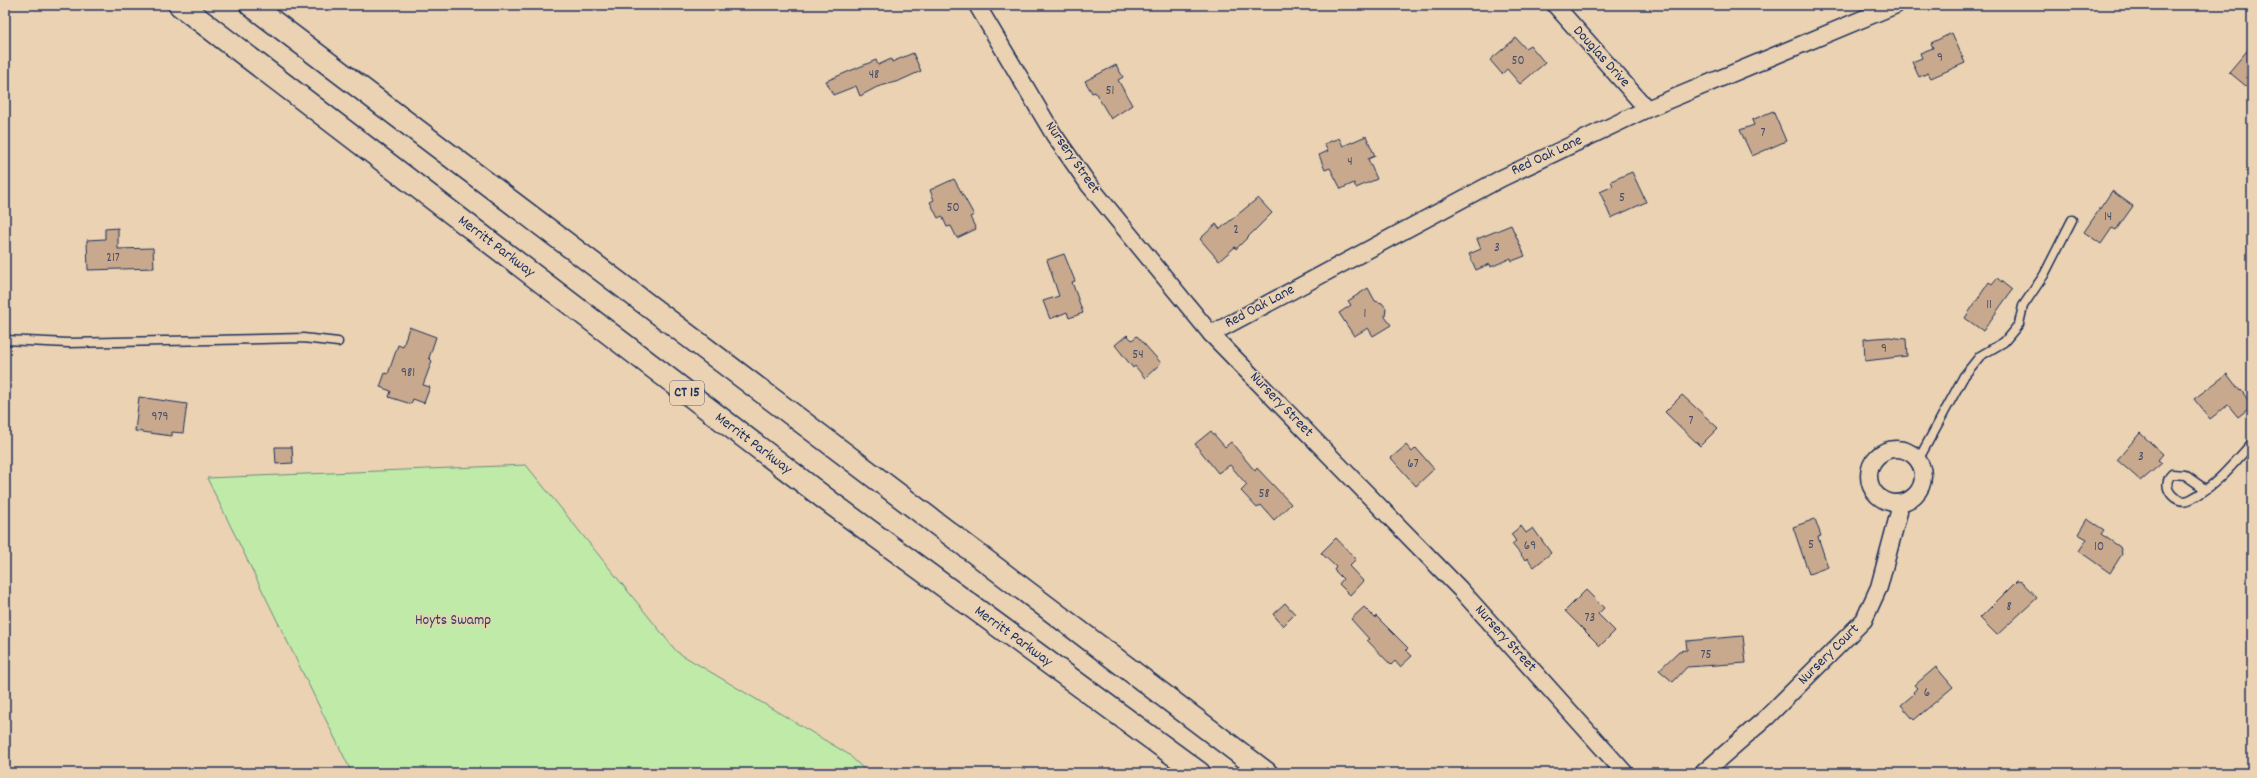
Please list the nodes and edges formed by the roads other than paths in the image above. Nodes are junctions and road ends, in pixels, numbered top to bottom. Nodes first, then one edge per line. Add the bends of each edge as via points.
1 (180, 5) edge
2 (251, 5) edge
3 (977, 5) edge
4 (1555, 5) edge
5 (1896, 5) edge
6 (1647, 109) junction
7 (2072, 220) dead end
8 (1211, 334) junction
9 (5, 340) edge
10 (338, 342) dead end
11 (2252, 443) edge
12 (1916, 457) junction
13 (2205, 489) junction
14 (1898, 503) junction
15 (1199, 773) edge
16 (1266, 773) edge
17 (1625, 773) edge
18 (1703, 773) edge

1 - 15 highway, Merritt Parkway / CT 15 via 831,504
2 - 16 highway
3 - 8 street, Nursery Street via 1054,135 1089,185
4 - 6 street, Douglas Drive
5 - 6 street, Red Oak Lane
6 - 8 street, Red Oak Lane via 1502,178
7 - 12 lane via 2044,275 2023,306 2019,324 2004,342 1980,356 1964,376 1922,453
8 - 17 street, Nursery Street via 1460,589
9 - 10 lane via 68,343 303,338
11 - 13 lane via 2228,470
12 - 14 street via 1923,470 1922,485 1914,497
12 - 14 street via 1902,449 1891,449 1878,455 1870,468 1869,479 1875,493 1886,501
13 - 13 lane via 2184,501 2171,494 2167,482 2172,474 2179,473
14 - 18 street, Nursery Court via 1899,512 1879,586 1864,620 1767,717

